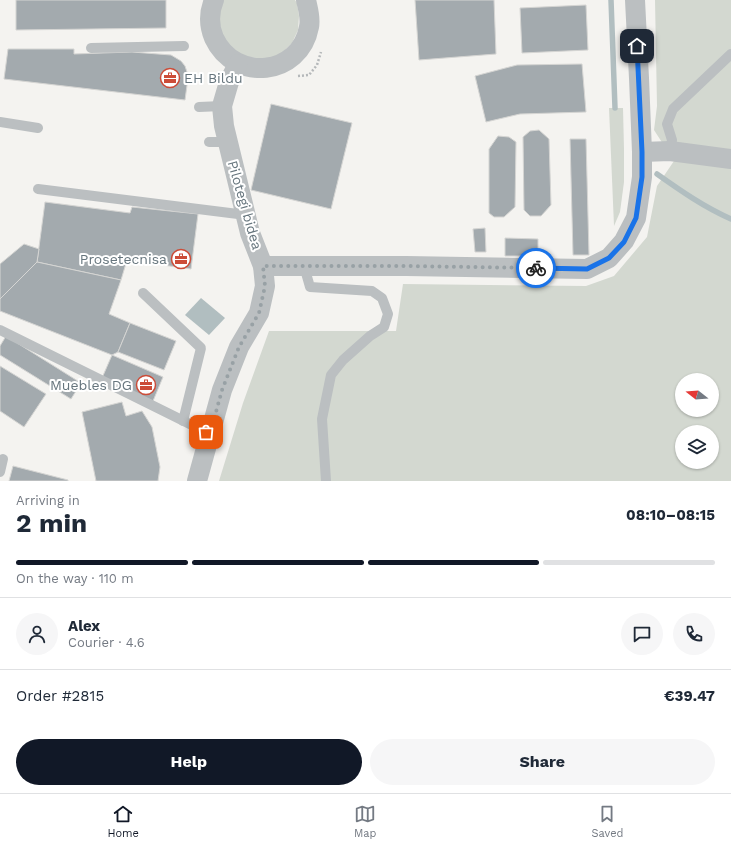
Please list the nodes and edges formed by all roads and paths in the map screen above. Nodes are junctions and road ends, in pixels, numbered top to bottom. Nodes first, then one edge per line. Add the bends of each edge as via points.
1 (214, 0) edge
2 (306, 0) edge
3 (635, 0) edge
4 (184, 46) dead end
5 (91, 48) dead end
6 (731, 54) edge
7 (238, 64) junction
8 (222, 106) junction
9 (199, 107) dead end
10 (0, 122) edge
11 (38, 128) dead end
12 (670, 151) junction
13 (642, 152) junction
14 (731, 159) edge
15 (38, 189) dead end
16 (246, 215) junction
17 (263, 266) junction
18 (304, 266) junction
19 (143, 293) dead end
20 (0, 330) edge
21 (182, 421) junction
22 (210, 434) junction
23 (3, 459) dead end
24 (0, 472) edge
25 (197, 481) edge
26 (326, 481) edge

1 - 7 street via 210,20 212,33 226,56
2 - 7 street via 309,27 304,41 295,54 283,63 268,68
3 - 13 street
4 - 5 lane
6 - 12 lane via 673,109 667,124 672,140
7 - 8 street, Pilotegi bidea via 229,82
8 - 9 lane
8 - 16 street, Pilotegi bidea via 224,126 218,142
10 - 11 lane
12 - 13 street
12 - 14 street
13 - 18 street via 642,177 636,218 624,242 609,258 587,269
15 - 16 lane
16 - 17 street, Pilotegi bidea
17 - 18 street
17 - 22 street, Pilotegi bidea via 265,286 259,313 239,347 222,390
18 - 26 lane via 310,287 372,292 382,298 388,314 384,327 343,360 331,375 322,420
19 - 21 lane via 201,348
20 - 21 lane
21 - 22 lane
22 - 25 street, Pilotegi bidea
23 - 24 lane

